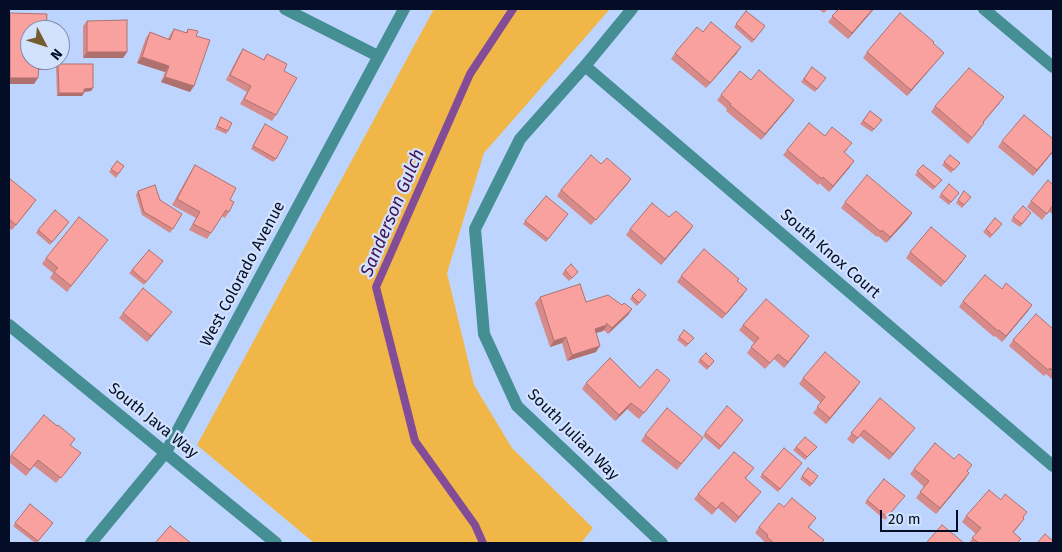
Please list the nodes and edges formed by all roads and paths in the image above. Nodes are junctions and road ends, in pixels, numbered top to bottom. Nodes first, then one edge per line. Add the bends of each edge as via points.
1 (285, 9) edge
2 (404, 9) edge
3 (632, 9) edge
4 (984, 9) edge
5 (378, 56) junction
6 (585, 66) junction
7 (1053, 67) edge
8 (9, 324) edge
9 (166, 452) junction
10 (1053, 466) edge
11 (91, 543) edge
12 (276, 543) edge
13 (662, 543) edge

1 - 5 street
2 - 5 street, West Colorado Avenue
3 - 6 street, South Julian Way
4 - 7 street
5 - 9 street, West Colorado Avenue
6 - 10 street, South Knox Court
6 - 13 street, South Julian Way via 520,139 475,229 484,334 516,406
8 - 9 street, South Java Way
9 - 11 street, West Colorado Avenue
9 - 12 street, South Java Way

